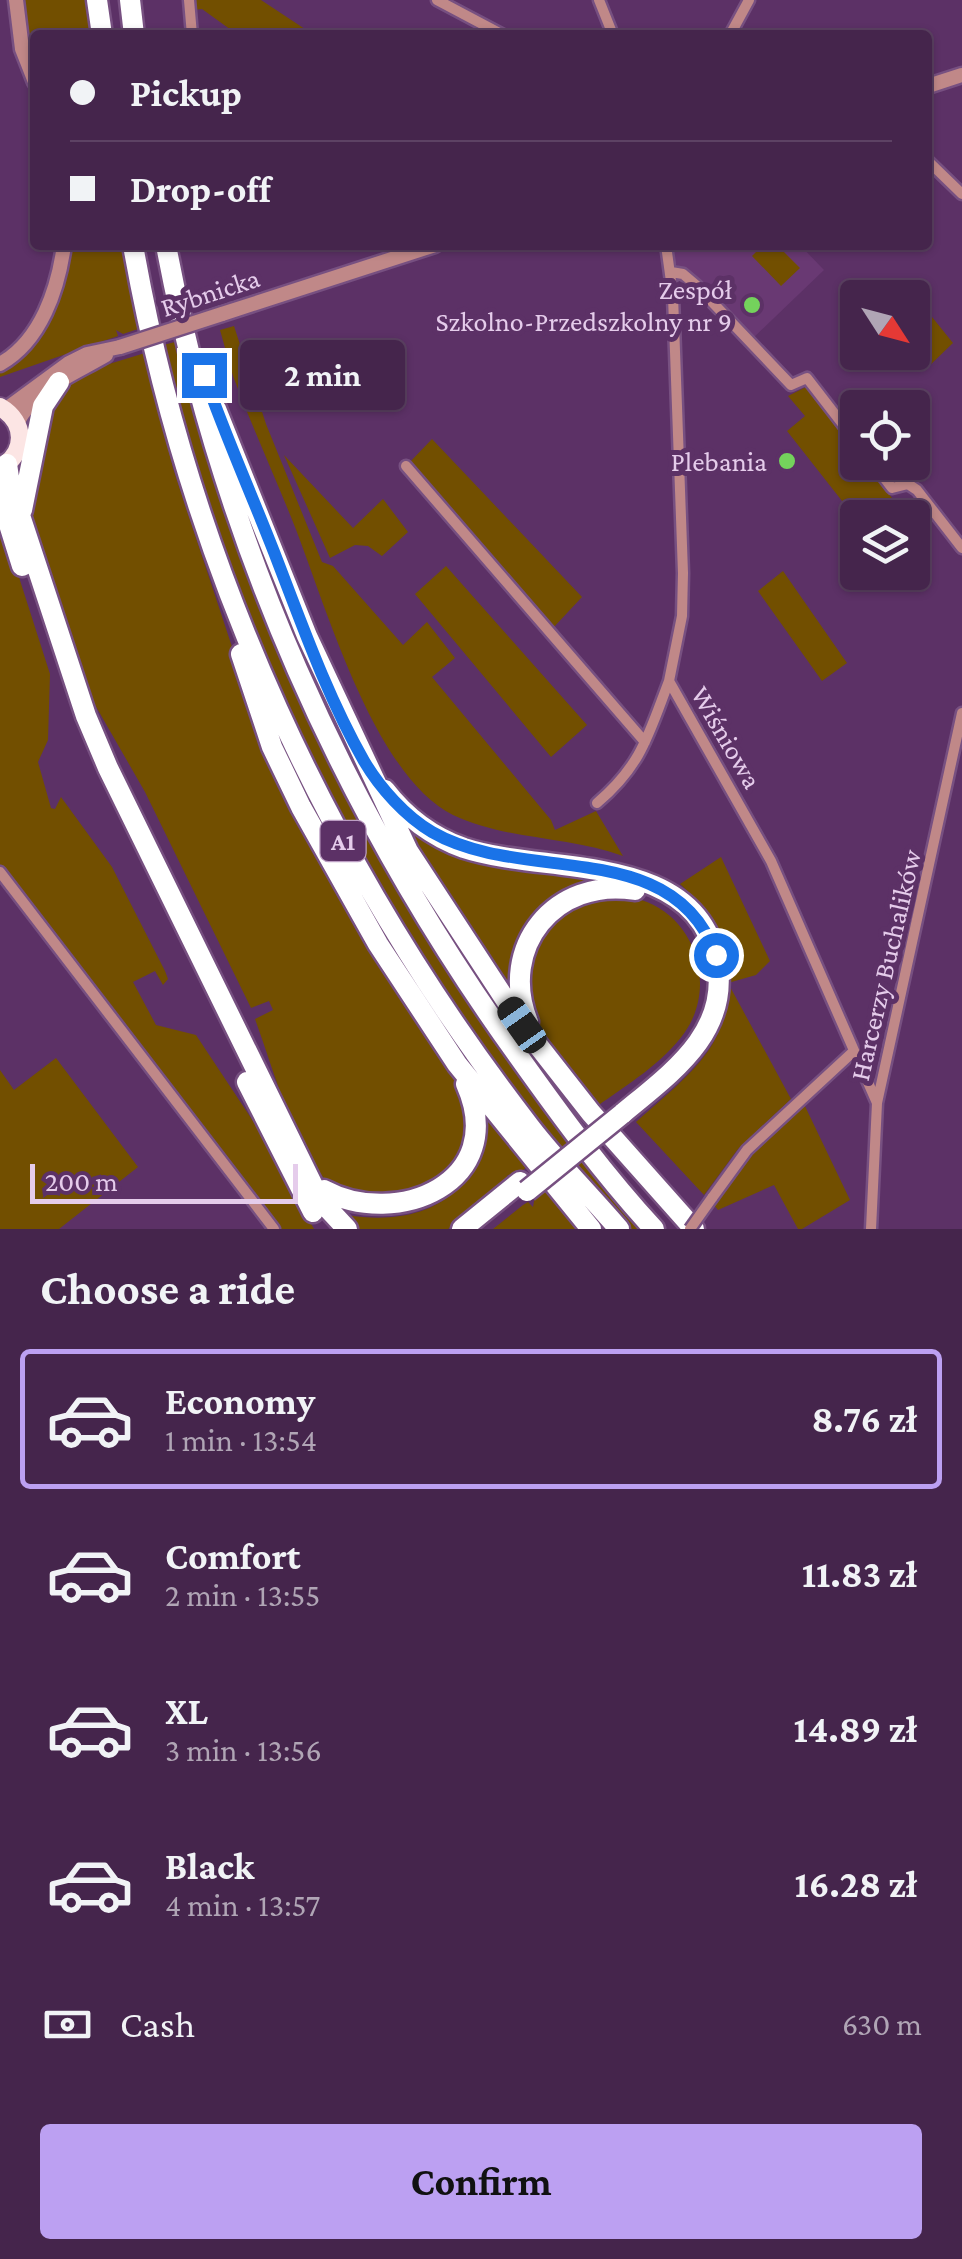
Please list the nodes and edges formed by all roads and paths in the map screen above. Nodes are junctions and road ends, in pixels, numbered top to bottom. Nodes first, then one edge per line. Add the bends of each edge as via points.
1 (16, 0) edge
2 (97, 0) edge
3 (130, 0) edge
4 (188, 0) edge
5 (436, 0) edge
6 (598, 0) edge
7 (748, 0) edge
8 (101, 30) edge
9 (133, 30) edge
10 (191, 30) edge
11 (493, 30) edge
12 (611, 30) edge
13 (733, 30) edge
14 (30, 69) edge
15 (962, 76) edge
16 (932, 85) edge
17 (932, 164) edge
18 (962, 194) edge
19 (63, 250) edge
20 (134, 250) edge
21 (167, 250) edge
22 (420, 250) edge
23 (667, 250) edge
24 (671, 272) junction
25 (179, 314) junction
26 (118, 348) junction
27 (0, 364) edge
28 (59, 382) junction
29 (8, 413) edge
30 (840, 421) edge
31 (3, 466) edge
32 (406, 466) dead end
33 (886, 480) edge
34 (0, 496) edge
35 (9, 516) edge
36 (204, 523) junction
37 (962, 548) edge
38 (669, 680) junction
39 (962, 713) edge
40 (646, 742) junction
41 (365, 763) junction
42 (597, 802) dead end
43 (0, 872) edge
44 (854, 1050) junction
45 (542, 1051) junction
46 (457, 1064) junction
47 (877, 1103) junction
48 (618, 1110) junction
49 (308, 1172) junction
50 (524, 1187) junction
51 (274, 1229) edge
52 (327, 1229) edge
53 (347, 1229) edge
54 (462, 1229) edge
55 (480, 1229) edge
56 (591, 1229) edge
57 (620, 1229) edge
58 (654, 1229) edge
59 (692, 1229) edge
60 (871, 1229) edge

1 - 14 street
2 - 8 highway
3 - 9 highway
4 - 10 street
5 - 11 street
6 - 12 street
7 - 13 street
15 - 16 street
17 - 18 street
19 - 27 street via 38,326
20 - 36 highway, A1
21 - 25 highway, A1
22 - 26 street, Rybnicka, bridge
23 - 24 street, Wiśniowa
24 - 30 street via 696,285 791,385 807,378
24 - 38 street, Wiśniowa via 684,573
25 - 41 highway via 306,636
25 - 58 highway, A1 via 253,562 338,760 396,870 487,1013
26 - 28 street, Rybnicka
26 - 29 street, Rybnicka via 69,363
28 - 29 street, Rybnicka via 23,411
28 - 35 highway via 42,406
29 - 31 main road via 20,442
31 - 35 highway
32 - 40 street
33 - 37 street via 892,488 908,484 917,490
34 - 35 highway
35 - 49 highway via 108,768
35 - 52 highway via 96,775 298,1184
36 - 46 highway via 216,581 272,747 354,903
36 - 57 highway, A1 via 273,700 372,894 498,1084
38 - 40 street
38 - 44 street, Wiśniowa via 771,860
39 - 47 street, Harcerzy Buchalików
40 - 42 street via 621,783
41 - 45 highway via 459,933
41 - 48 highway via 410,816 450,842 634,878 668,892 698,918 719,975 712,1021 692,1054
43 - 51 street
44 - 47 street, Wiśniowa
44 - 59 street, bridge via 747,1150
45 - 48 highway via 518,986 524,952 545,917 576,896 612,887 663,901 690,926 704,957 707,993 686,1043
45 - 59 highway
46 - 49 highway via 474,1104 477,1142 463,1178 443,1201 403,1218 374,1218 335,1201
46 - 56 highway
47 - 60 street, Harcerzy Buchalików
48 - 50 highway, bridge
49 - 53 highway via 320,1200
50 - 54 highway
50 - 55 highway

